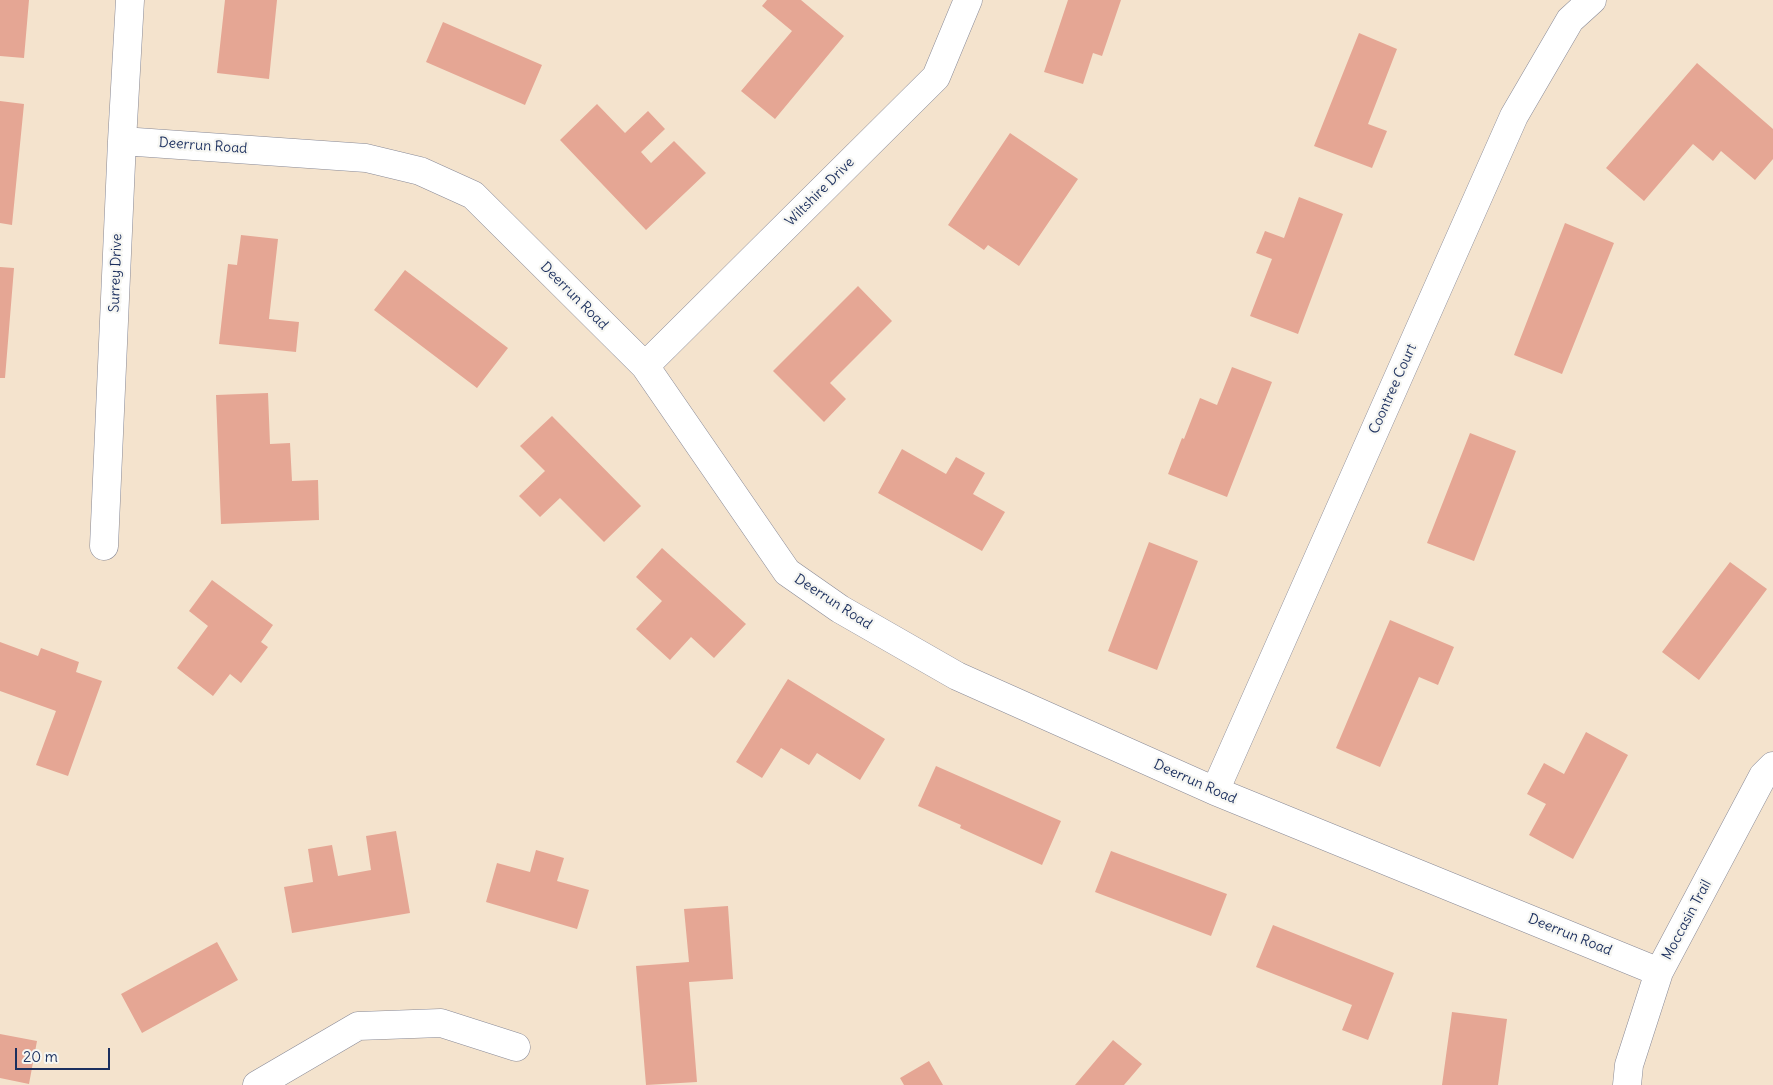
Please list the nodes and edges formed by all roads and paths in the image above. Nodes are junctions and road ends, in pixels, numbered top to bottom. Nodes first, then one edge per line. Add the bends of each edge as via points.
1 (130, 0) edge
2 (968, 0) edge
3 (1592, 0) edge
4 (122, 141) junction
5 (645, 366) junction
6 (104, 546) dead end
7 (1773, 766) edge
8 (1215, 791) junction
9 (1660, 972) junction
10 (516, 1047) dead end
11 (258, 1085) edge
12 (1627, 1085) edge

1 - 4 street, Surrey Drive
2 - 5 street, Wiltshire Drive via 936,77
3 - 8 street, Coontree Court via 1570,20 1514,116
4 - 5 street, Deerrun Road via 366,158 420,171 473,195
4 - 6 street, Surrey Drive
5 - 8 street, Deerrun Road via 787,572 840,609 957,676
7 - 9 street, Moccasin Trail via 1763,776
8 - 9 street, Deerrun Road
9 - 12 street, Moccasin Trail via 1629,1065
10 - 11 street via 441,1022 358,1026

